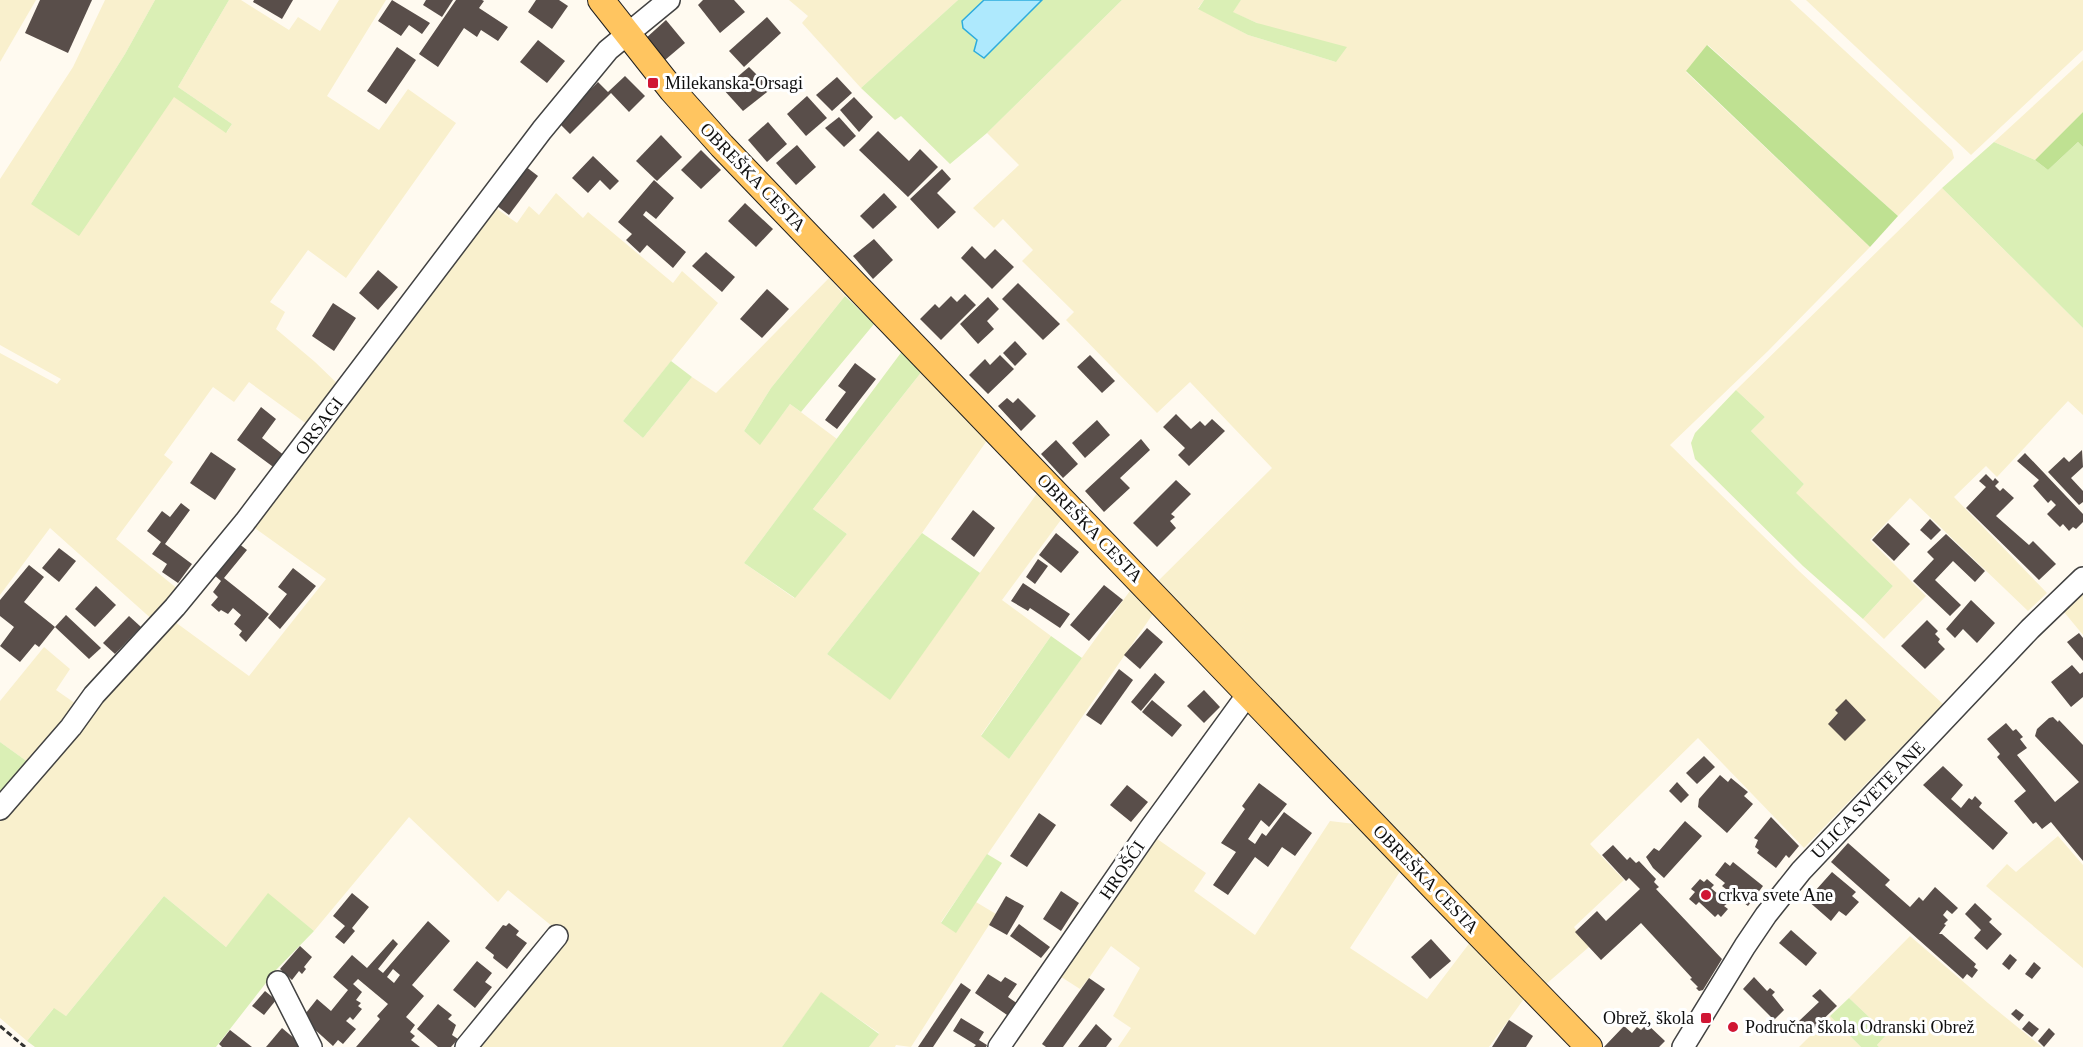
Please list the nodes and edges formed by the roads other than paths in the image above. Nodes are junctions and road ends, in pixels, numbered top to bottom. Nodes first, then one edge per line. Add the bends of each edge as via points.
1 (601, 0) edge
2 (669, 0) edge
3 (627, 34) junction
4 (2083, 578) edge
5 (1248, 694) junction
6 (0, 809) edge
7 (557, 936) dead end
8 (278, 982) dead end
9 (311, 1047) edge
10 (466, 1047) edge
11 (999, 1047) edge
12 (1589, 1047) edge
13 (1683, 1047) edge

1 - 3 main road, OBREŠKA CESTA
2 - 3 street, ORSAGI
3 - 5 main road, OBREŠKA CESTA via 722,146
3 - 6 street, ORSAGI via 542,130 238,530
4 - 13 street, ULICA SVETE ANE via 1801,871 1750,938
5 - 11 street, HROŠĆI
5 - 12 main road, OBREŠKA CESTA
7 - 10 street
8 - 9 street

